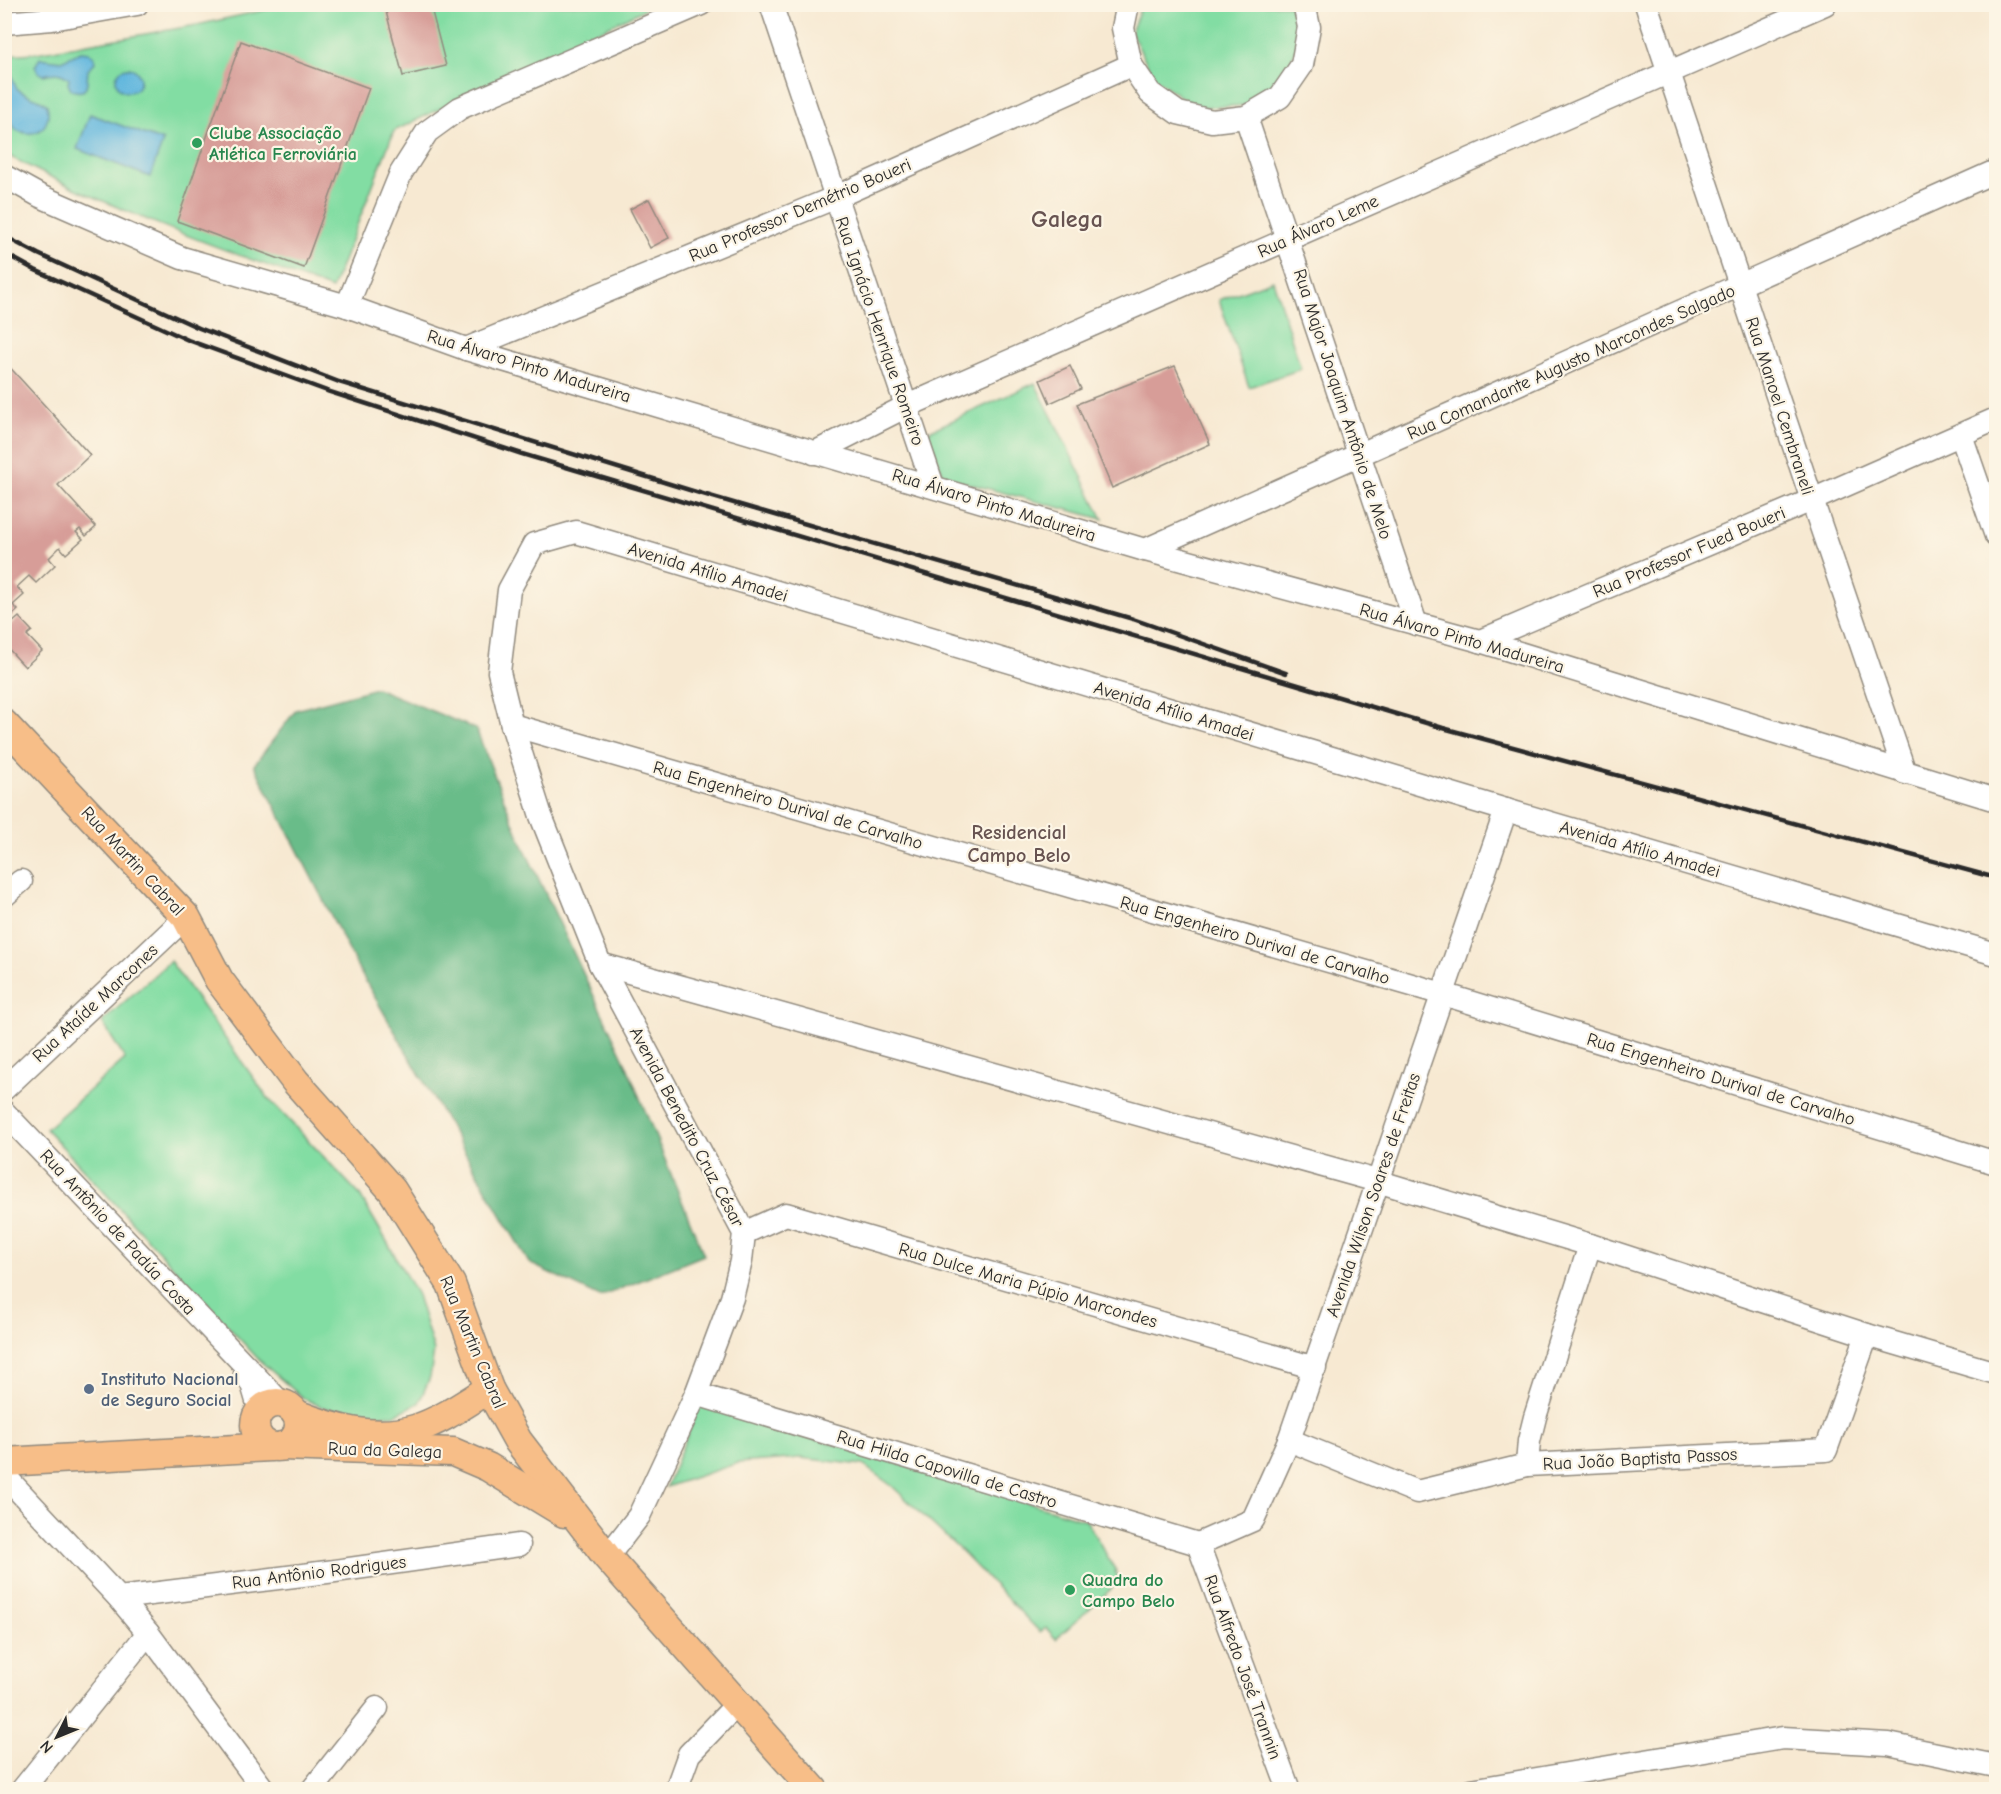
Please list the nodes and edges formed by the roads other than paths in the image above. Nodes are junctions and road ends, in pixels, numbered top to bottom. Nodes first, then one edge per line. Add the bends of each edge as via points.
1 (137, 4) edge
2 (701, 4) edge
3 (771, 4) edge
4 (1128, 4) edge
5 (1304, 4) edge
6 (1646, 4) edge
7 (1825, 4) edge
8 (4, 23) edge
9 (1131, 65) junction
10 (1669, 73) junction
11 (1246, 117) junction
12 (1996, 171) edge
13 (4, 176) edge
14 (834, 198) junction
15 (1288, 240) junction
16 (1741, 286) junction
17 (346, 306) junction
18 (466, 349) junction
19 (907, 406) junction
20 (1996, 419) edge
21 (1961, 435) junction
22 (814, 453) junction
23 (1359, 456) junction
24 (933, 486) junction
25 (1812, 500) junction
26 (1996, 536) edge
27 (1144, 550) junction
28 (1416, 624) junction
29 (1480, 641) junction
30 (4, 724) edge
31 (512, 726) junction
32 (1905, 773) junction
33 (1996, 800) edge
34 (1506, 810) junction
35 (186, 917) junction
36 (1996, 954) edge
37 (600, 964) junction
38 (1443, 994) junction
39 (4, 1089) edge
40 (4, 1112) edge
41 (1996, 1163) edge
42 (1377, 1181) junction
43 (744, 1233) junction
44 (1590, 1245) junction
45 (1867, 1335) junction
46 (1315, 1368) junction
47 (1996, 1373) edge
48 (489, 1389) junction
49 (696, 1394) junction
50 (451, 1413) junction
51 (274, 1424) junction
52 (1289, 1440) junction
53 (518, 1441) junction
54 (453, 1452) junction
55 (4, 1462) edge
56 (1527, 1465) junction
57 (488, 1467) junction
58 (4, 1474) edge
59 (578, 1521) junction
60 (1198, 1544) junction
61 (519, 1545) dead end
62 (607, 1557) junction
63 (119, 1598) junction
64 (148, 1633) junction
65 (737, 1704) junction
66 (377, 1708) dead end
67 (1996, 1766) edge
68 (22, 1790) edge
69 (264, 1790) edge
70 (312, 1790) edge
71 (676, 1790) edge
72 (814, 1790) edge
73 (1288, 1790) edge
74 (1471, 1790) edge

1 - 8 street
2 - 17 street via 460,108 427,132 401,173
3 - 14 street, Rua Ignácio Henrique Romeiro
4 - 9 street via 1123,28
5 - 11 street via 1309,27 1302,65 1280,97
6 - 10 street, Rua Manoel Cembraneli
7 - 10 street, Rua Álvaro Leme
9 - 11 street via 1150,93 1178,113 1212,121
9 - 14 street, Rua Professor Demétrio Boueri
10 - 15 street, Rua Álvaro Leme
10 - 16 street, Rua Manoel Cembraneli
11 - 15 street, Rua Major Joaquim Antônio de Melo
12 - 16 street, Rua Comandante Augusto Marcondes Salgado
13 - 17 street, Rua Álvaro Pinto Madureira via 40,196 182,258
14 - 18 street, Rua Professor Demétrio Boueri
14 - 19 street, Rua Ignácio Henrique Romeiro
15 - 19 street, Rua Álvaro Leme
15 - 23 street, Rua Major Joaquim Antônio de Melo
16 - 23 street, Rua Comandante Augusto Marcondes Salgado
16 - 25 street, Rua Manoel Cembraneli
17 - 18 street, Rua Álvaro Pinto Madureira
18 - 22 street, Rua Álvaro Pinto Madureira
19 - 22 street, Rua Álvaro Leme
19 - 24 street, Rua Ignácio Henrique Romeiro
20 - 21 street, Rua Professor Fued Boueri
21 - 25 street, Rua Professor Fued Boueri
21 - 26 street
22 - 24 street, Rua Álvaro Pinto Madureira
23 - 27 street, Rua Comandante Augusto Marcondes Salgado
23 - 28 street, Rua Major Joaquim Antônio de Melo
24 - 27 street, Rua Álvaro Pinto Madureira
25 - 29 street, Rua Professor Fued Boueri
25 - 32 street, Rua Manoel Cembraneli
27 - 28 street, Rua Álvaro Pinto Madureira
28 - 29 street, Rua Álvaro Pinto Madureira
29 - 32 street, Rua Álvaro Pinto Madureira
30 - 35 main road, Rua Martin Cabral
31 - 34 street, Avenida Atílio Amadei via 498,672 508,590 534,544 576,532
31 - 37 street, Avenida Benedito Cruz César via 541,816
31 - 38 street, Rua Engenheiro Durival de Carvalho
32 - 33 street, Rua Álvaro Pinto Madureira
34 - 36 street, Avenida Atílio Amadei
34 - 38 street, Avenida Wilson Soares de Freitas
35 - 39 street, Rua Ataíde Marcones
35 - 48 main road, Rua Martin Cabral via 219,980 295,1081 392,1190 451,1284
37 - 42 street
37 - 43 street, Avenida Benedito Cruz César
38 - 41 street, Rua Engenheiro Durival de Carvalho
38 - 42 street, Avenida Wilson Soares de Freitas
40 - 51 street, Rua Antônio de Padúa Costa via 232,1352
42 - 44 street
42 - 46 street, Avenida Wilson Soares de Freitas
43 - 46 street, Rua Dulce Maria Púpio Marcondes via 786,1214
43 - 49 street, Avenida Benedito Cruz César via 732,1298
44 - 45 street
44 - 56 street, Rua João Baptista Passos via 1534,1417
45 - 47 street
45 - 56 street, Rua João Baptista Passos via 1826,1450
46 - 52 street, Avenida Wilson Soares de Freitas
48 - 50 main road, Rua da Galega
48 - 53 main road, Rua Martin Cabral
49 - 60 street, Rua Hilda Capovilla de Castro
49 - 62 street, Avenida Benedito Cruz César via 639,1516
50 - 51 main road, Rua da Galega via 415,1429 374,1434
50 - 54 main road via 446,1429
51 - 54 main road, Rua da Galega
51 - 55 main road, Rua da Galega via 203,1450
52 - 56 street via 1418,1492
52 - 60 street, Avenida Wilson Soares de Freitas via 1253,1520
53 - 57 main road
53 - 59 main road, Rua Martin Cabral
54 - 57 main road, Rua da Galega
57 - 59 main road, Rua da Galega
58 - 63 street
59 - 62 main road, Rua Martin Cabral
60 - 73 street, Rua Alfredo José Trannin
61 - 63 street, Rua Antônio Rodrigues
62 - 65 main road, Rua Martin Cabral
63 - 64 street
64 - 68 street
64 - 69 street
65 - 71 street via 689,1754
65 - 72 main road, Rua Martin Cabral
66 - 70 street
67 - 74 street via 1888,1744 1783,1738

